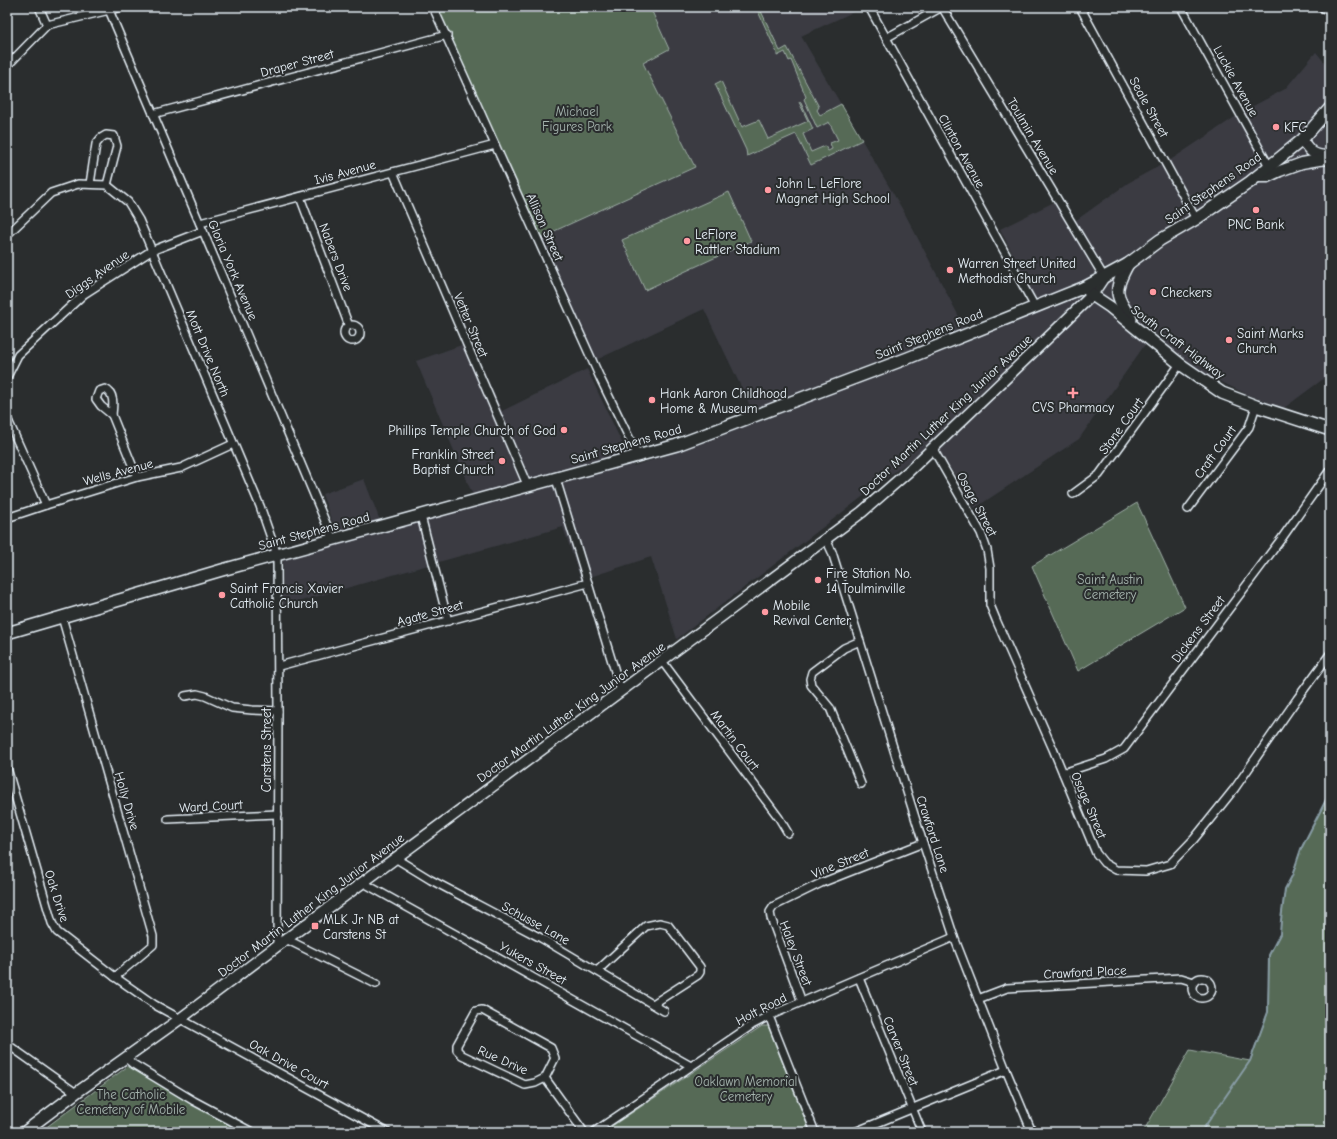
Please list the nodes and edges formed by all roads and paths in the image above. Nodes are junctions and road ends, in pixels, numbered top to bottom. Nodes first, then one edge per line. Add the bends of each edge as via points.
1 (38, 7) edge
2 (122, 7) edge
3 (433, 7) edge
4 (869, 7) edge
5 (942, 7) edge
6 (1080, 7) edge
7 (1181, 7) edge
8 (1322, 7) edge
9 (109, 10) junction
10 (1330, 13) edge
11 (47, 25) junction
12 (446, 35) junction
13 (886, 38) junction
14 (7, 66) edge
15 (1330, 108) edge
16 (153, 114) junction
17 (1302, 140) junction
18 (495, 145) junction
19 (1330, 156) edge
20 (1330, 159) edge
21 (1269, 166) junction
22 (393, 172) junction
23 (1257, 177) junction
24 (90, 184) junction
25 (107, 185) junction
26 (300, 197) junction
27 (1196, 219) junction
28 (200, 223) junction
29 (203, 231) junction
30 (7, 235) edge
31 (152, 251) junction
32 (1128, 264) junction
33 (1104, 278) junction
34 (1088, 291) junction
35 (1035, 307) junction
36 (349, 326) dead end
37 (1136, 327) junction
38 (1180, 364) junction
39 (7, 377) edge
40 (1256, 406) junction
41 (112, 415) dead end
42 (7, 418) edge
43 (1330, 430) edge
44 (233, 444) junction
45 (933, 449) junction
46 (638, 456) junction
47 (1330, 470) edge
48 (137, 477) junction
49 (556, 479) junction
50 (528, 487) junction
51 (1073, 494) dead end
52 (46, 504) junction
53 (1188, 508) dead end
54 (421, 516) junction
55 (7, 518) edge
56 (826, 539) junction
57 (333, 540) junction
58 (278, 555) junction
59 (588, 583) junction
60 (62, 617) junction
61 (448, 621) junction
62 (7, 633) edge
63 (860, 641) junction
64 (1330, 654) edge
65 (662, 661) junction
66 (279, 666) junction
67 (621, 691) junction
68 (185, 696) dead end
69 (278, 710) junction
70 (7, 768) edge
71 (1063, 773) junction
72 (861, 784) dead end
73 (278, 814) junction
74 (168, 820) dead end
75 (788, 834) dead end
76 (923, 843) junction
77 (395, 858) junction
78 (362, 882) junction
79 (770, 912) joint
80 (954, 937) junction
81 (286, 939) junction
82 (277, 946) junction
83 (597, 971) junction
84 (115, 977) junction
85 (859, 978) junction
86 (1194, 982) dead end
87 (376, 984) dead end
88 (978, 999) junction
89 (802, 1002) junction
90 (653, 1004) junction
91 (664, 1011) dead end
92 (769, 1016) junction
93 (180, 1019) junction
94 (7, 1044) edge
95 (126, 1058) junction
96 (691, 1066) junction
97 (1006, 1070) junction
98 (545, 1078) junction
99 (76, 1093) junction
100 (912, 1108) junction
101 (24, 1132) edge
102 (252, 1132) edge
103 (387, 1132) edge
104 (584, 1132) edge
105 (594, 1132) edge
106 (815, 1132) edge
107 (855, 1132) edge
108 (922, 1132) edge
109 (1032, 1132) edge

1 - 11 street
2 - 9 street
3 - 12 street, Allison Street
4 - 13 street, Clinton Avenue
5 - 13 street
5 - 33 street, Toulmin Avenue
6 - 27 street, Seale Street
7 - 21 street, Luckie Avenue
8 - 10 street
9 - 11 street
9 - 16 street, Gloria York Avenue
11 - 14 street
12 - 16 street, Draper Street
12 - 18 street, Allison Street
13 - 35 street, Clinton Avenue
15 - 17 main road, Saint Stephens Road
16 - 28 street, Gloria York Avenue
17 - 19 main road via 1316,155
17 - 21 main road, Saint Stephens Road
18 - 22 street, Ivis Avenue
18 - 46 street, Allison Street via 600,380
20 - 23 main road via 1302,163 1267,177
21 - 23 main road, Saint Stephens Road
22 - 26 street, Ivis Avenue
22 - 50 street, Vetter Street
23 - 27 main road, Saint Stephens Road
24 - 25 street
24 - 25 street via 96,144 106,135 114,136 117,146
24 - 30 street via 78,184 51,193
25 - 31 street, Mott Drive North via 128,202
26 - 28 street, Ivis Avenue
26 - 36 street, Nabers Drive
27 - 32 main road, Saint Stephens Road via 1160,240
28 - 29 street, Gloria York Avenue
29 - 31 street, Diggs Avenue
29 - 57 street, Gloria York Avenue
31 - 39 street, Diggs Avenue via 84,294 18,355
31 - 44 street, Mott Drive North
32 - 33 main road, Saint Stephens Road
32 - 37 main road via 1117,290 1122,306
33 - 34 main road, Saint Stephens Road
34 - 35 main road, Saint Stephens Road
34 - 37 main road, South Craft Highway
34 - 45 main road, Doctor Martin Luther King Junior Avenue
35 - 46 main road, Saint Stephens Road via 834,387 677,445
37 - 38 main road, South Craft Highway
38 - 40 main road, South Craft Highway via 1222,393
38 - 51 street, Stone Court via 1098,475
40 - 43 main road, South Craft Highway
40 - 53 street, Craft Court via 1249,427
41 - 48 street
42 - 52 street
44 - 48 street, Wells Avenue via 181,468
44 - 58 street, Mott Drive North
45 - 56 main road, Doctor Martin Luther King Junior Avenue via 862,512
45 - 71 street, Osage Street via 981,533 990,568 990,605
46 - 49 main road, Saint Stephens Road
47 - 71 street, Dickens Street via 1124,749 1106,759
48 - 52 street, Wells Avenue
49 - 50 main road, Saint Stephens Road
49 - 59 street
50 - 54 main road, Saint Stephens Road
52 - 55 street, Wells Avenue
54 - 57 main road, Saint Stephens Road
54 - 61 street
56 - 63 street, Crawford Lane
56 - 65 main road, Doctor Martin Luther King Junior Avenue
57 - 58 main road, Saint Stephens Road
58 - 60 main road, Saint Stephens Road
58 - 66 street, Carstens Street
59 - 61 street, Agate Street
59 - 67 street
60 - 62 main road, Saint Stephens Road
60 - 84 street, Holly Drive via 153,936 153,945
61 - 66 street, Agate Street
63 - 72 street via 844,648 812,672 810,679 811,686 830,708
63 - 76 street, Crawford Lane
64 - 71 street, Osage Street via 1235,788 1170,864 1146,871 1133,871 1116,870 1104,863 1096,853
65 - 67 main road, Doctor Martin Luther King Junior Avenue
65 - 75 street, Martin Court via 779,818
66 - 69 street, Carstens Street
67 - 77 main road, Doctor Martin Luther King Junior Avenue
68 - 69 street via 205,696 232,708
69 - 73 street, Carstens Street
70 - 84 street, Oak Drive via 52,923 61,936
73 - 74 street, Ward Court
73 - 82 street, Carstens Street
76 - 79 street, Vine Street via 821,883 774,906
76 - 80 street, Crawford Lane
77 - 78 main road, Doctor Martin Luther King Junior Avenue
77 - 83 street, Schusse Lane
78 - 81 main road, Doctor Martin Luther King Junior Avenue
78 - 96 street, Yukers Street
79 - 89 street, Haley Street
80 - 85 street, Holt Road
80 - 88 street, Crawford Lane
81 - 82 main road, Doctor Martin Luther King Junior Avenue
81 - 87 street
82 - 93 main road, Doctor Martin Luther King Junior Avenue
83 - 90 street, Schusse Lane
83 - 90 street via 646,926 660,923 668,925 700,967 700,972
84 - 93 street, Oak Drive
85 - 89 street, Holt Road
85 - 100 street, Carver Street
86 - 88 street, Crawford Place via 1181,978 1007,988
88 - 97 street, Crawford Lane
89 - 92 street, Holt Road
90 - 91 street, Schusse Lane
92 - 96 street, Holt Road
92 - 106 street
93 - 95 main road, Doctor Martin Luther King Junior Avenue
93 - 103 street, Oak Drive Court
94 - 99 street
95 - 99 main road, Doctor Martin Luther King Junior Avenue
95 - 102 street via 194,1101
96 - 105 street, Holt Road
97 - 100 street
97 - 109 street, Crawford Lane
98 - 98 street, Rue Drive via 525,1085 462,1055 457,1050 457,1045 476,1011 482,1010 551,1048 554,1058
98 - 104 street, Rue Drive
99 - 101 main road, Doctor Martin Luther King Junior Avenue
100 - 107 street
100 - 108 street, Carver Street

